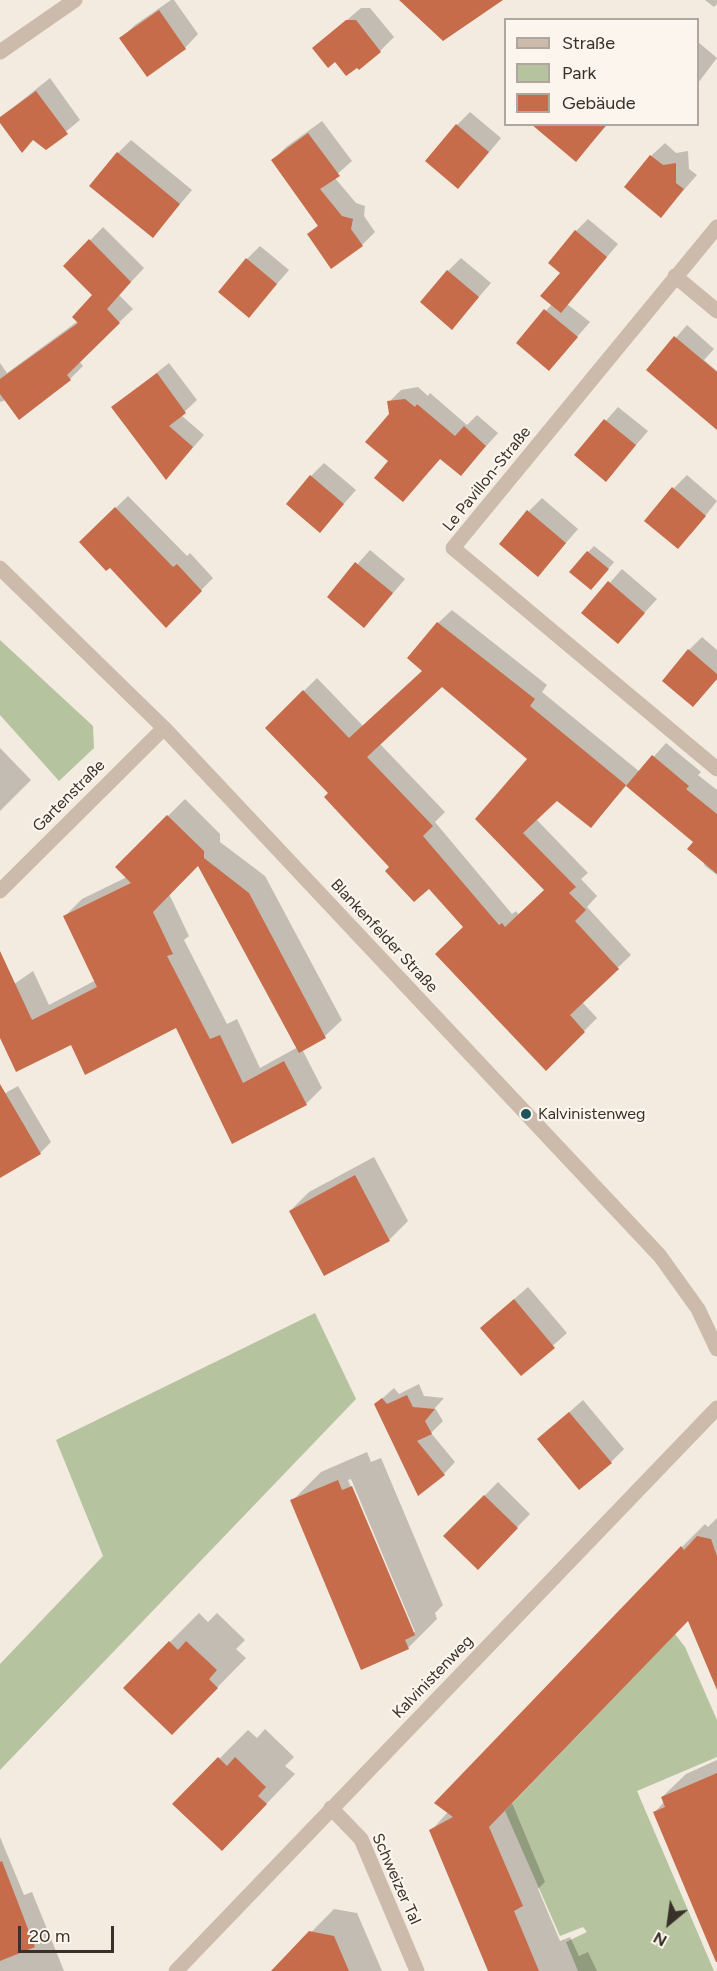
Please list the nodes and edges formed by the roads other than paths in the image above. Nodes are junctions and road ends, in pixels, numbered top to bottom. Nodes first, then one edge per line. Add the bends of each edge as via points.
1 (75, 0) edge
2 (0, 52) edge
3 (717, 227) edge
4 (675, 276) junction
5 (717, 311) edge
6 (0, 568) edge
7 (164, 728) junction
8 (717, 769) edge
9 (0, 891) edge
10 (717, 1349) edge
11 (717, 1408) edge
12 (331, 1808) junction
13 (176, 1971) edge
14 (417, 1971) edge

1 - 2 street
3 - 4 street, Le Pavillon-Straße
4 - 5 street
4 - 8 street, Le Pavillon-Straße via 453,548
6 - 7 street, Blankenfelder Straße
7 - 9 street, Gartenstraße
7 - 10 street, Blankenfelder Straße via 660,1256 698,1309
11 - 12 street, Kalvinistenweg
12 - 13 street, Kalvinistenweg
12 - 14 street, Schweizer Tal via 361,1839

